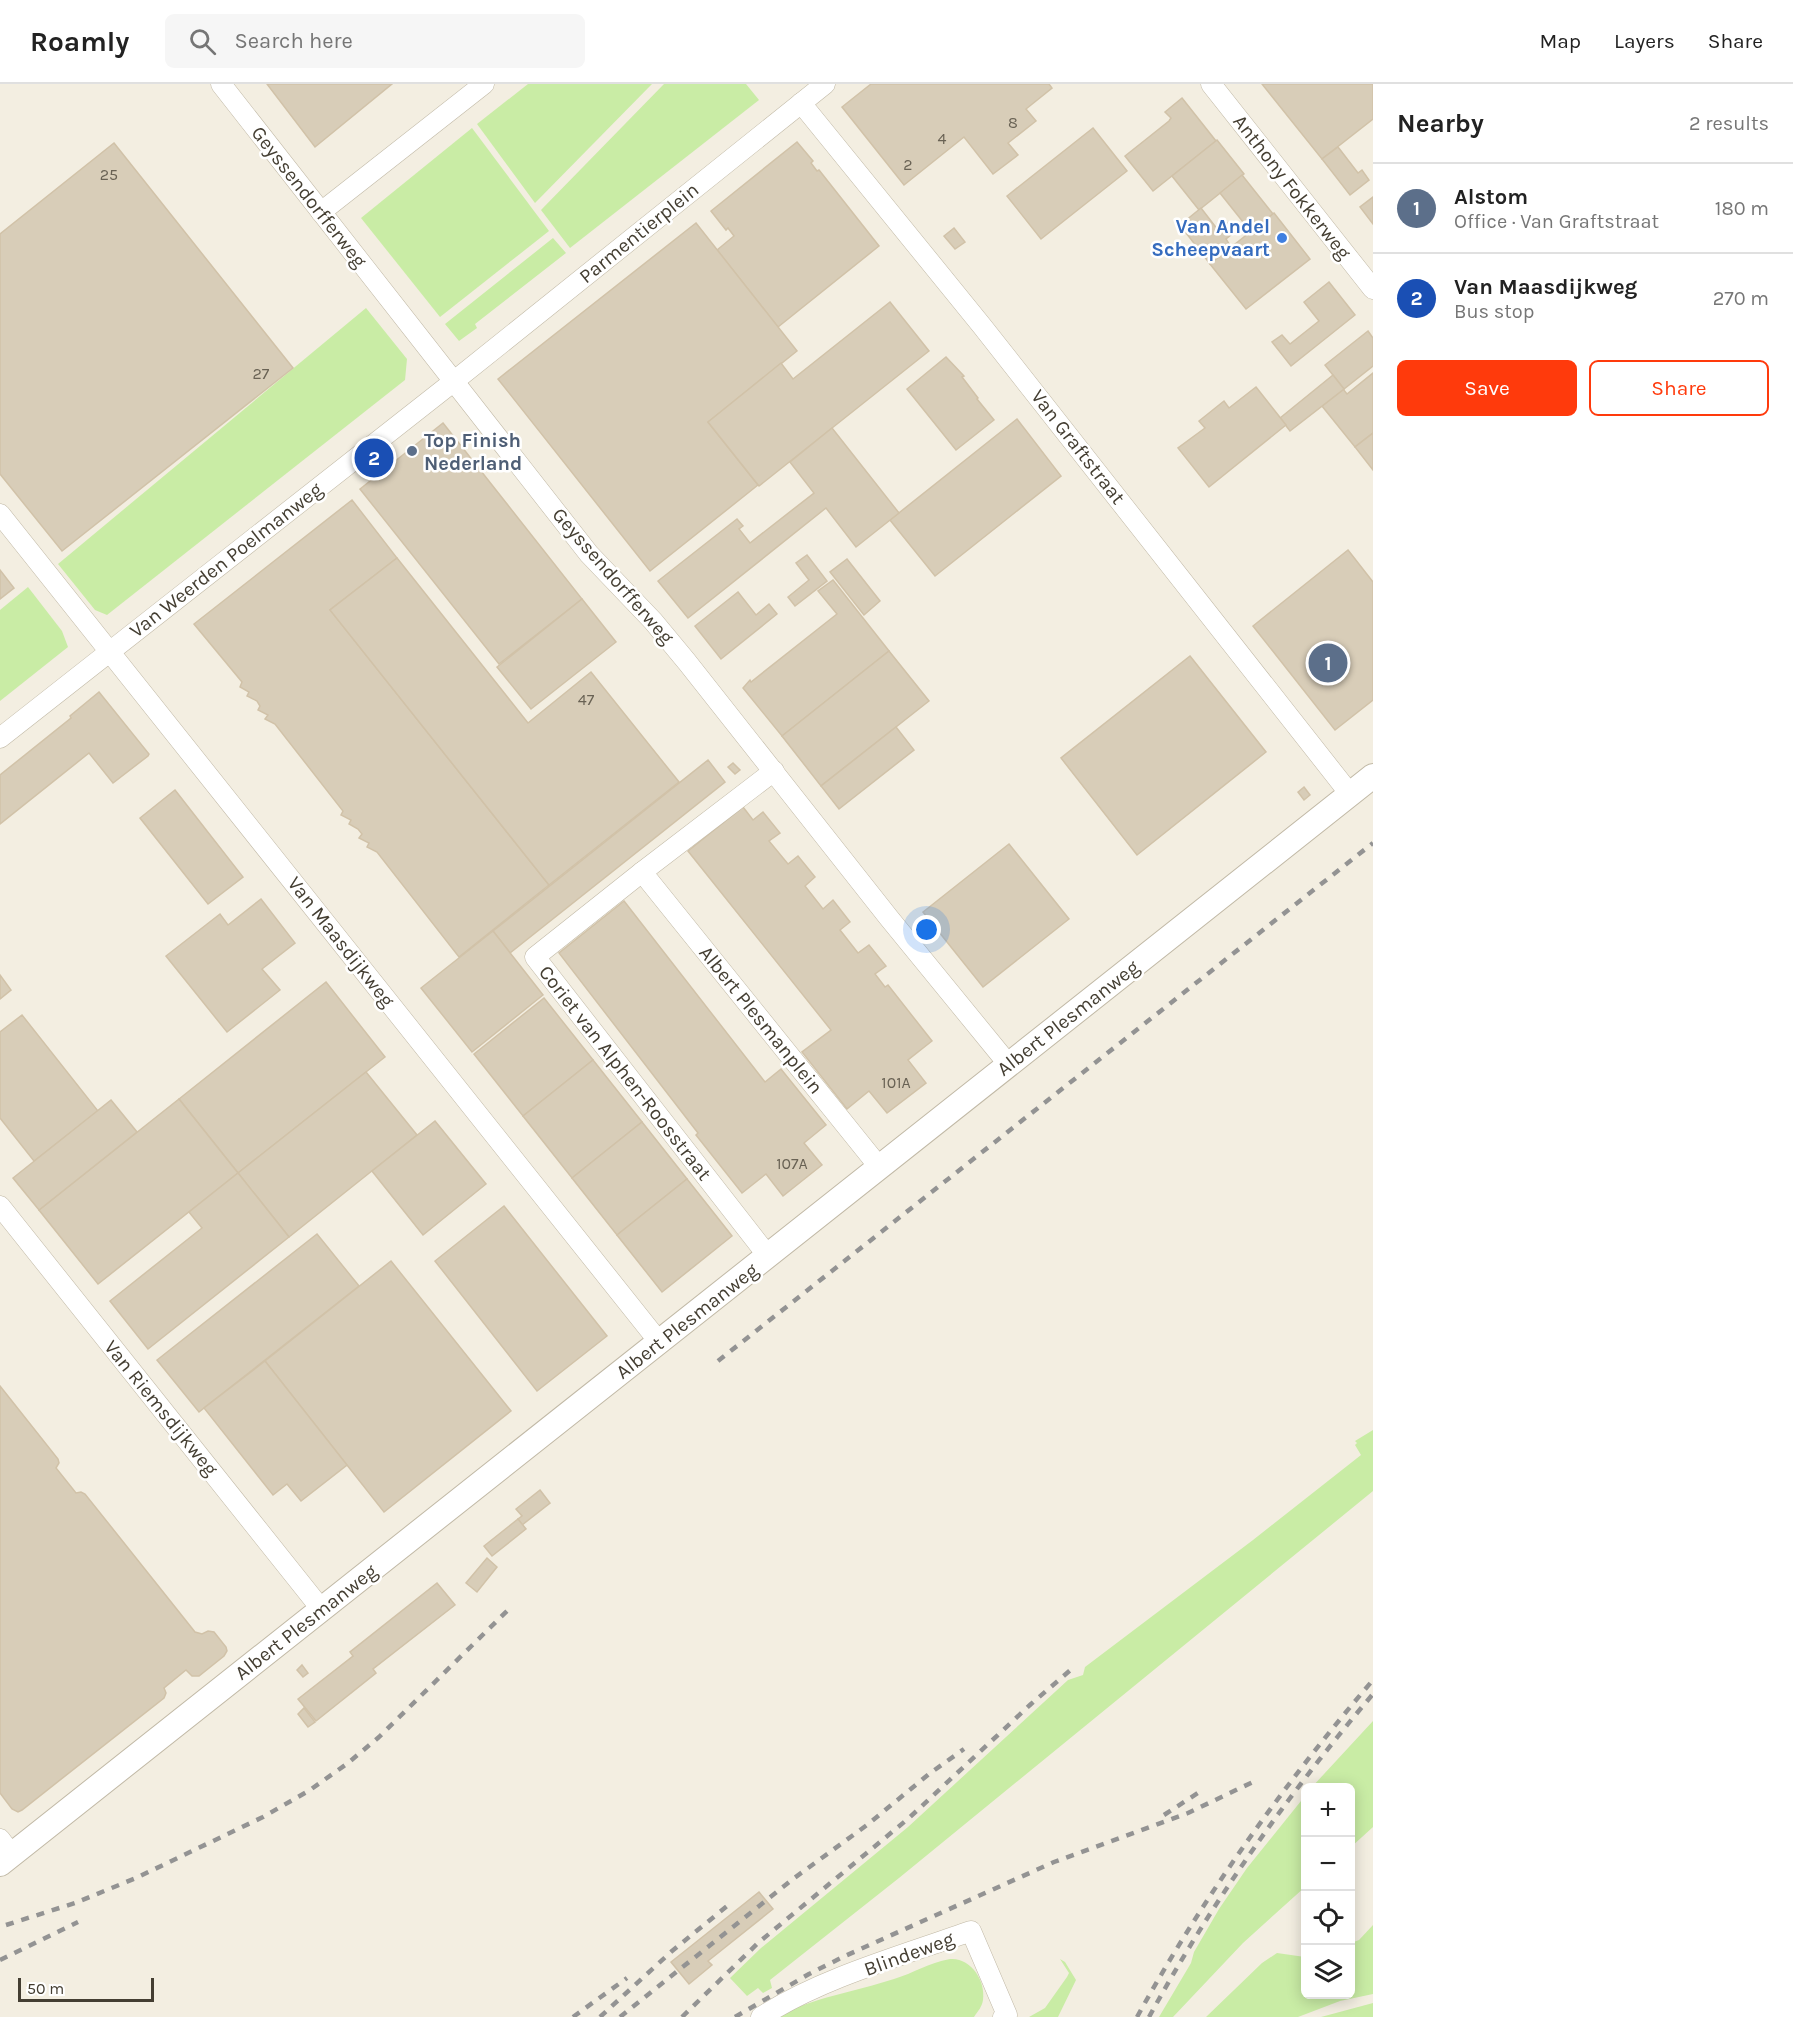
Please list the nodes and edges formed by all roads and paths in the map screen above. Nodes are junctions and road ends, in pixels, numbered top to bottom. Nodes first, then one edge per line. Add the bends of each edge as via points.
1 (221, 84) edge
2 (484, 84) edge
3 (825, 84) edge
4 (1221, 87) edge
5 (801, 103) junction
6 (321, 212) junction
7 (1373, 289) edge
8 (453, 382) junction
9 (0, 514) edge
10 (110, 651) junction
11 (0, 738) edge
12 (774, 771) junction
13 (1373, 776) edge
14 (1350, 794) junction
15 (642, 872) junction
16 (1009, 1065) junction
17 (880, 1168) junction
18 (0, 1206) edge
19 (768, 1256) junction
20 (660, 1343) junction
21 (322, 1610) junction
22 (4, 1853) edge
23 (761, 2017) edge
24 (1004, 2017) edge

1 - 6 street, Geyssendorfferweg
2 - 6 street
3 - 5 street, Parmentierplein
4 - 7 street, Anthony Fokkerweg
5 - 8 street, Parmentierplein
5 - 14 street, Van Graftstraat
6 - 8 street, Geyssendorfferweg
8 - 10 street, Van Weerden Poelmanweg
8 - 12 street, Geyssendorfferweg via 589,554 653,621
9 - 10 street, Van Maasdijkweg
10 - 11 street, Van Weerden Poelmanweg
10 - 20 street, Van Maasdijkweg
12 - 15 street, Coriet van Alphen-Roosstraat
12 - 16 street, Geyssendorfferweg
13 - 14 street, Albert Plesmanweg
14 - 16 street, Albert Plesmanweg
15 - 17 street, Albert Plesmanplein
15 - 19 street, Coriet van Alphen-Roosstraat via 535,957
16 - 17 street, Albert Plesmanweg
17 - 19 street, Albert Plesmanweg
18 - 21 street, Van Riemsdijkweg
19 - 20 street, Albert Plesmanweg
20 - 21 street, Albert Plesmanweg
21 - 22 street, Albert Plesmanweg
23 - 24 street, Blindeweg via 782,2003 849,1975 971,1931 1007,2016

